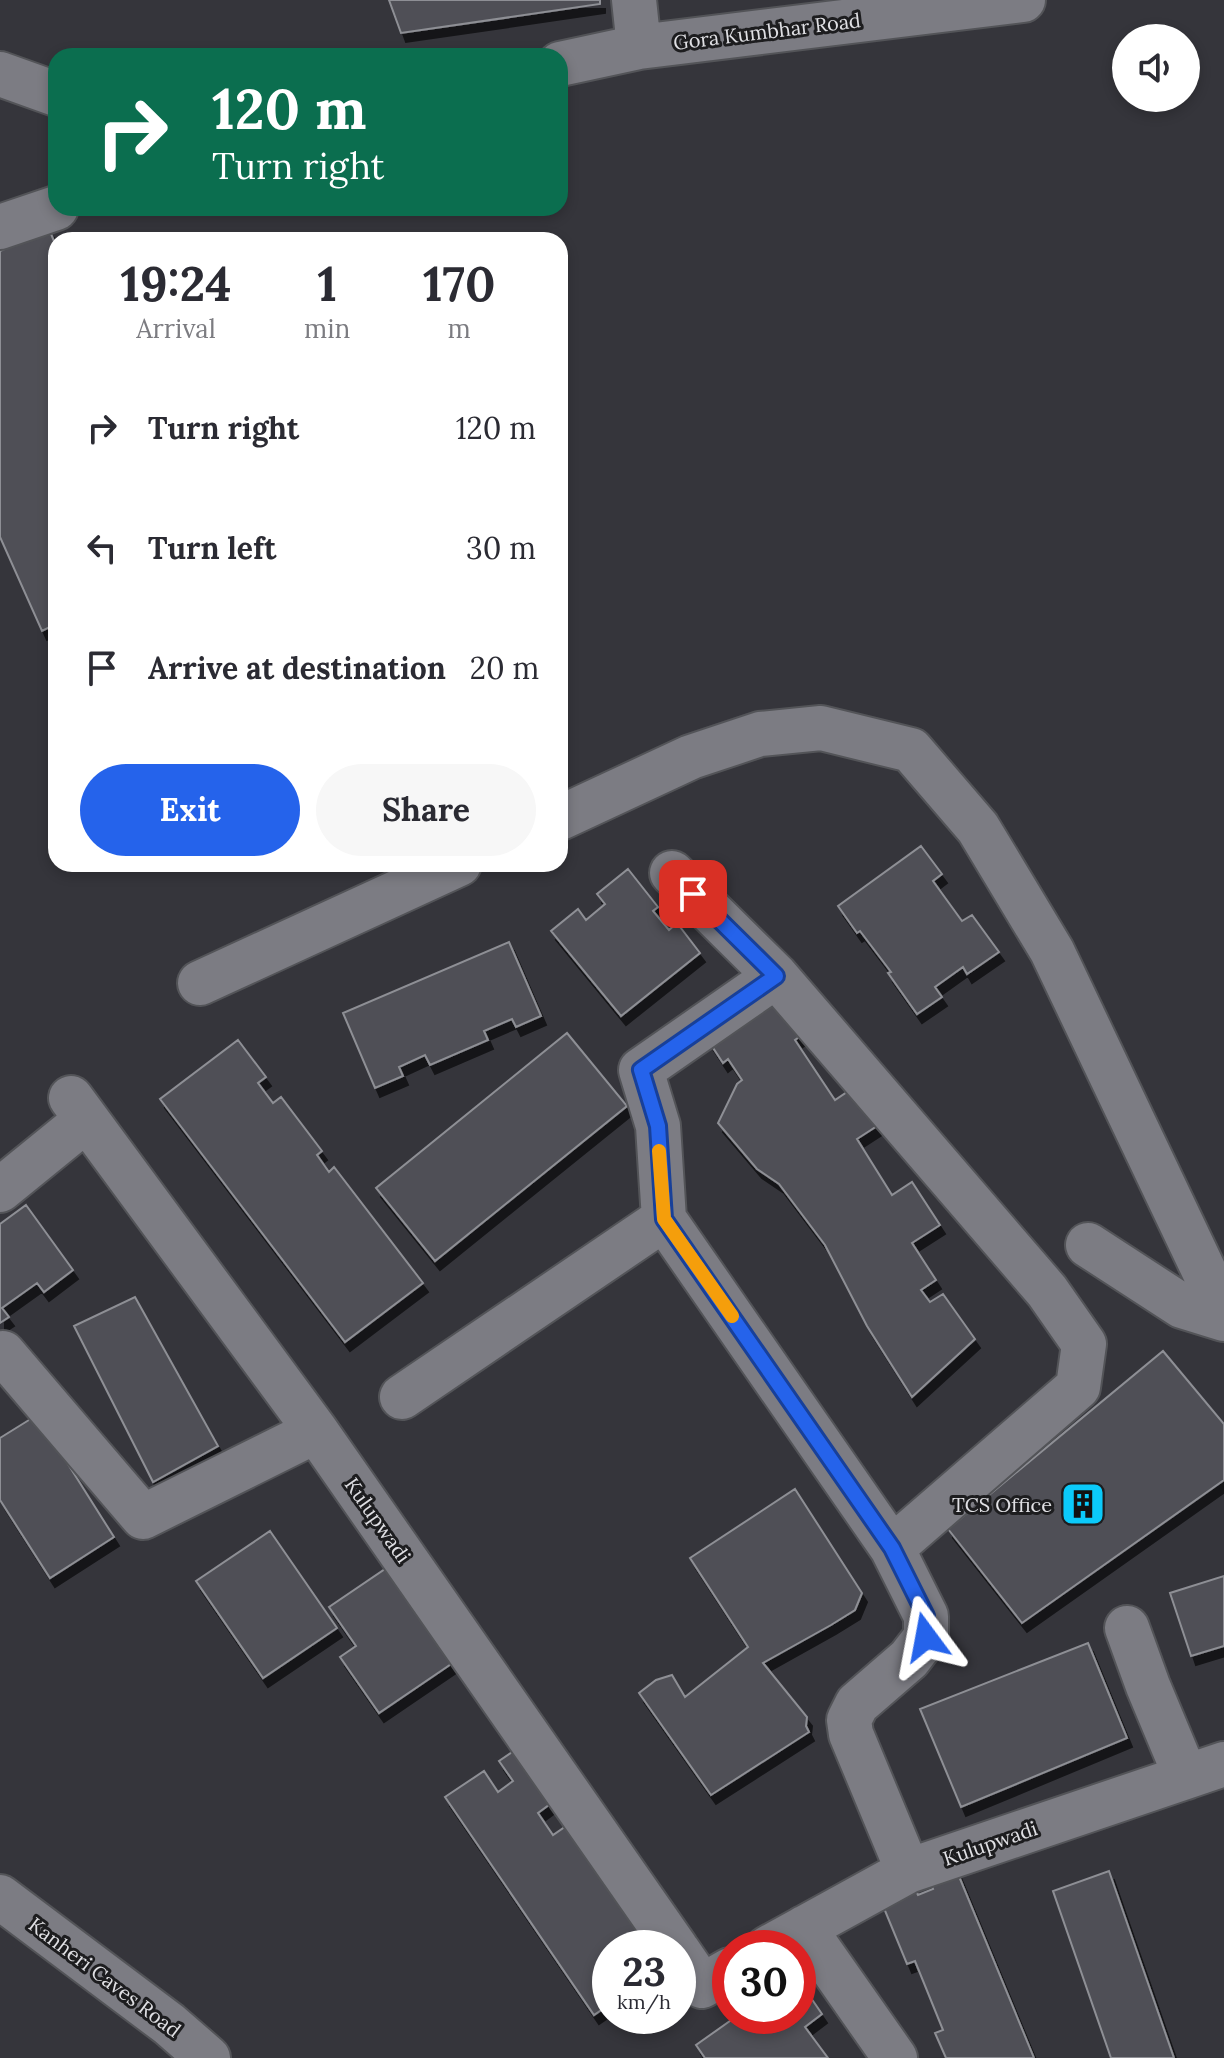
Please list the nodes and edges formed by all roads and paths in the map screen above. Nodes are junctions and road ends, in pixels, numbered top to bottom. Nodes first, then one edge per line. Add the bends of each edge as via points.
1 (634, 0) edge
2 (1023, 0) edge
3 (639, 47) junction
4 (568, 62) edge
5 (0, 74) edge
6 (48, 91) edge
7 (48, 211) edge
8 (0, 227) edge
9 (568, 814) edge
10 (442, 872) edge
11 (672, 873) dead end
12 (776, 976) junction
13 (200, 983) dead end
14 (0, 1190) edge
15 (664, 1219) junction
16 (1088, 1245) dead end
17 (1224, 1316) edge
18 (0, 1355) edge
19 (402, 1397) dead end
20 (316, 1431) junction
21 (892, 1548) junction
22 (1127, 1628) dead end
23 (1205, 1771) edge
24 (908, 1871) junction
25 (0, 1897) edge
26 (663, 1930) edge
27 (801, 1930) edge
28 (816, 1971) edge
29 (696, 1977) edge
30 (712, 1980) edge
31 (208, 2058) edge
32 (895, 2058) edge

1 - 3 street
2 - 3 street, Gora Kumbhar Road
3 - 4 street, Gora Kumbhar Road
5 - 6 street
7 - 8 street
9 - 17 street via 691,757 760,734 821,728 911,750 978,828 1052,951
10 - 13 street
11 - 12 street
12 - 15 street via 641,1070 658,1126
12 - 21 street via 1047,1291 1084,1344 1078,1387
14 - 20 street, Kulupwadi via 79,1109
15 - 19 street
15 - 21 street
16 - 17 street via 1182,1306
18 - 20 street via 143,1517
20 - 26 street, Kulupwadi
21 - 24 street via 926,1616 926,1637 857,1704 849,1720
22 - 23 street via 1148,1686
23 - 24 street, Kulupwadi
24 - 27 street, Kulupwadi
25 - 31 street, Kanheri Caves Road
28 - 32 street
29 - 30 street, Kulupwadi via 702,1986

